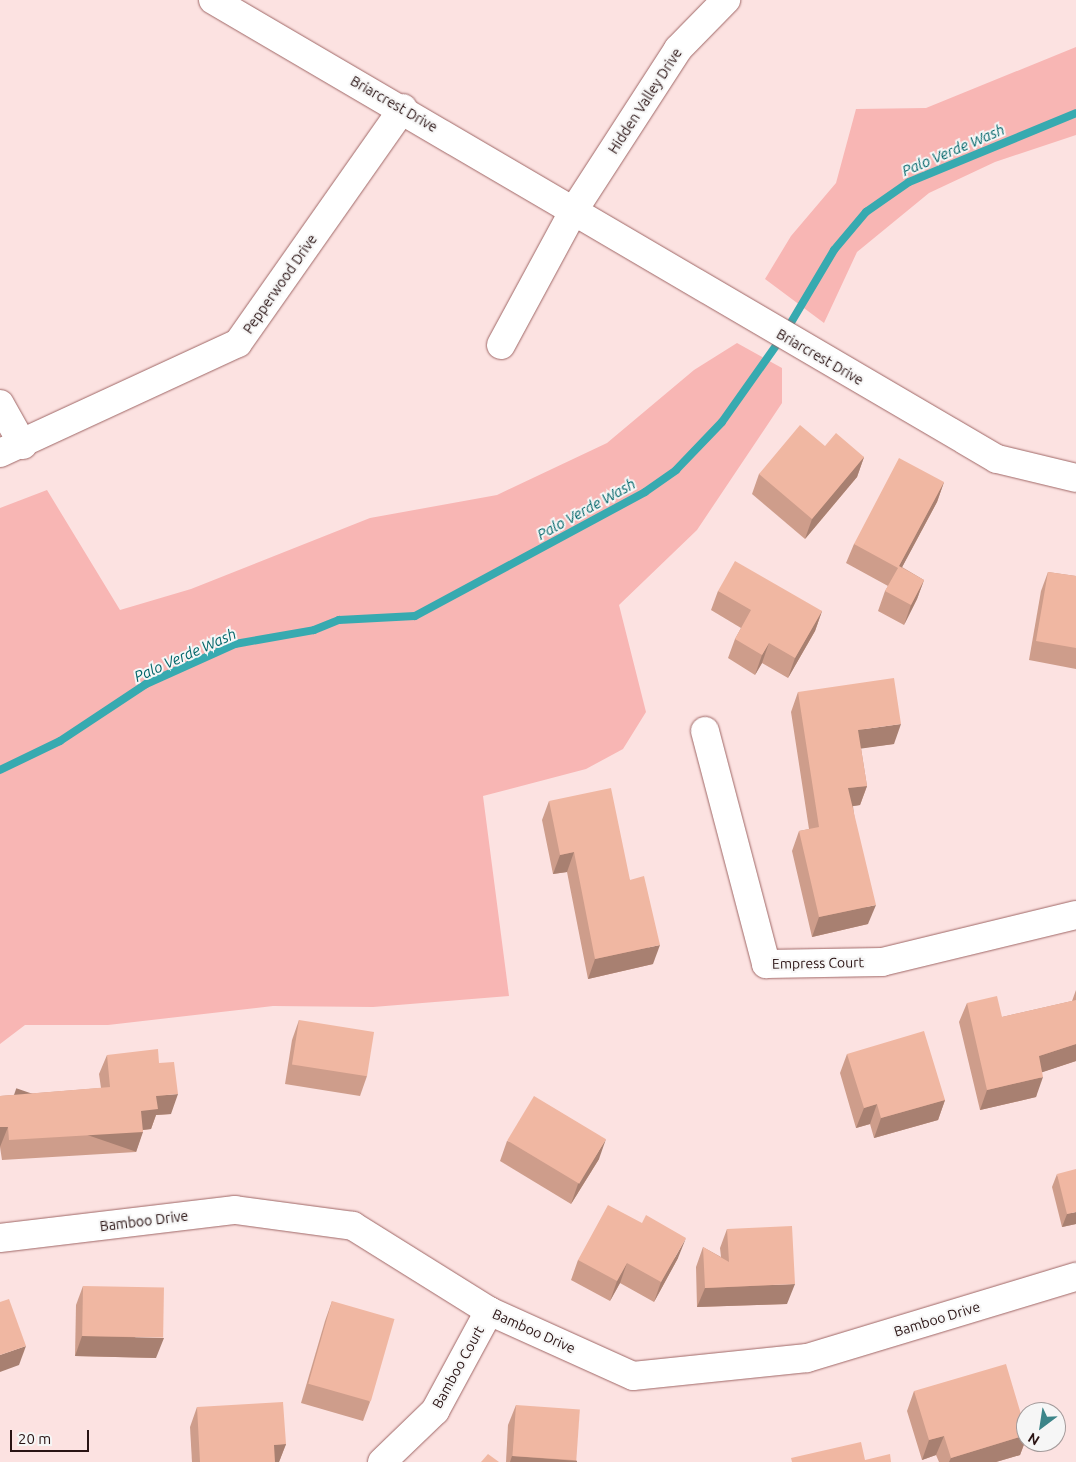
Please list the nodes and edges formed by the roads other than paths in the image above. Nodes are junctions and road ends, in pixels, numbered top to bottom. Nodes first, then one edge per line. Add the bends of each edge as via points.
1 (213, 0) edge
2 (726, 0) edge
3 (403, 108) junction
4 (574, 210) junction
5 (501, 345) dead end
6 (0, 404) edge
7 (12, 449) edge
8 (1076, 478) edge
9 (705, 731) dead end
10 (1076, 915) edge
11 (0, 1238) edge
12 (1076, 1277) edge
13 (489, 1311) junction
14 (382, 1462) edge

1 - 3 street, Briarcrest Drive
2 - 4 street, Hidden Valley Drive via 678,49
3 - 4 street, Briarcrest Drive
3 - 7 street, Pepperwood Drive via 238,343
4 - 5 street
4 - 8 street, Briarcrest Drive via 997,459
6 - 7 street
9 - 10 street, Empress Court via 766,964 882,962
11 - 13 street, Bamboo Drive via 235,1210 353,1226
12 - 13 street, Bamboo Drive via 807,1358 633,1376
13 - 14 street, Bamboo Court via 435,1411

